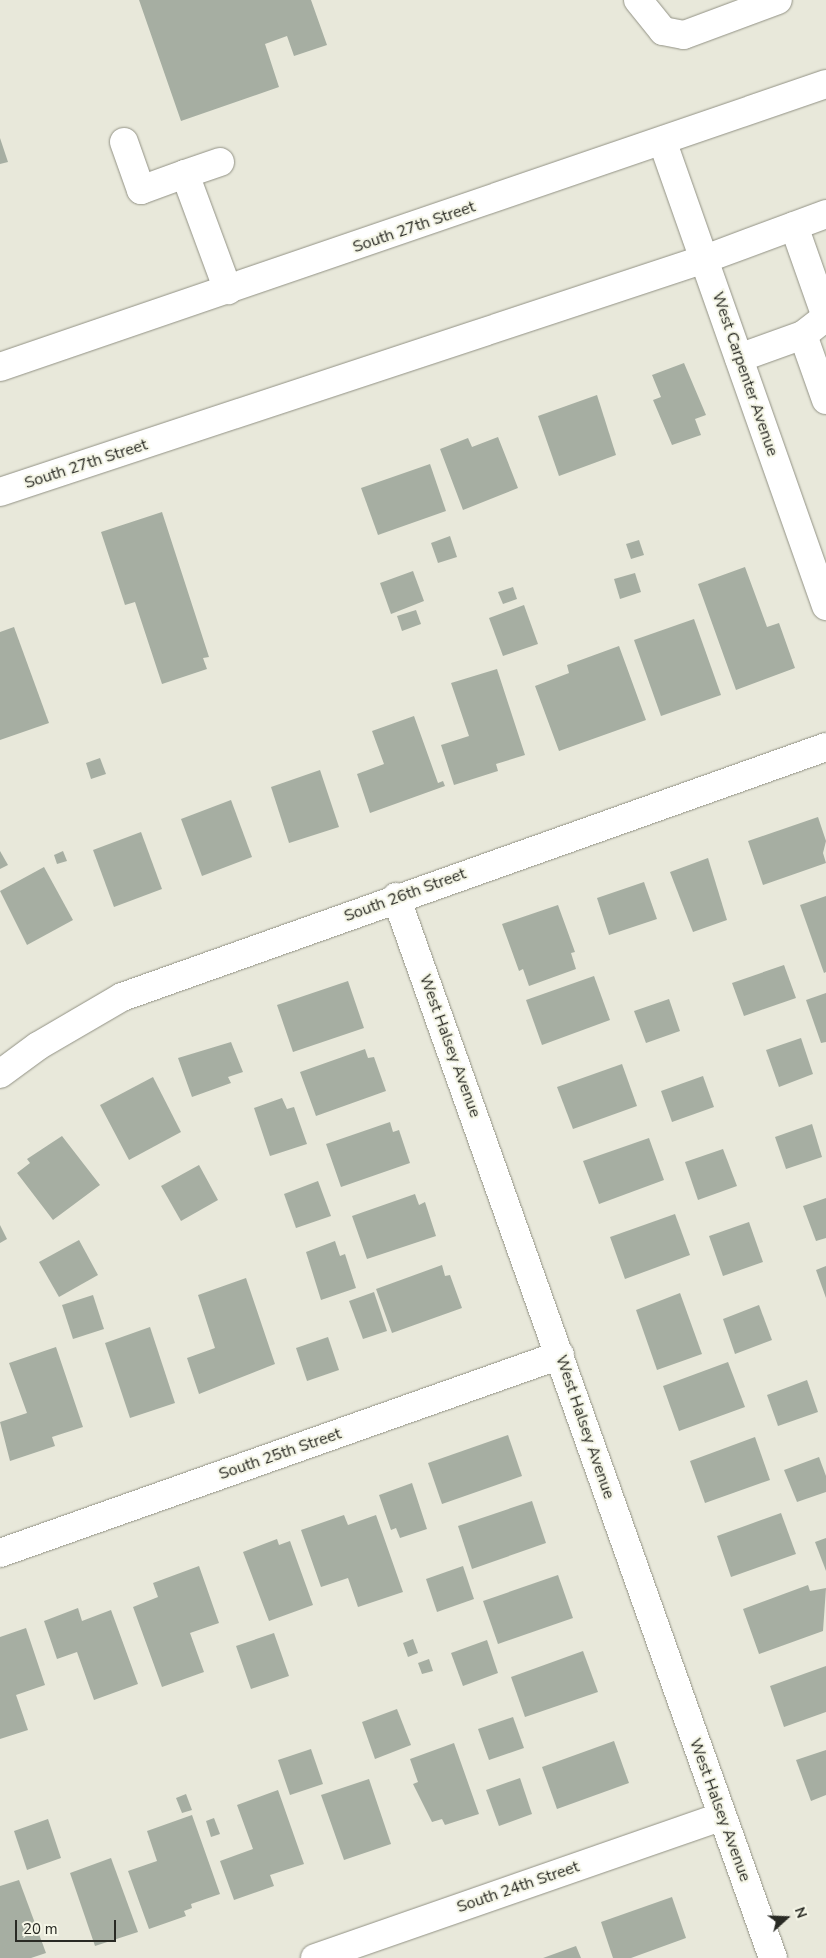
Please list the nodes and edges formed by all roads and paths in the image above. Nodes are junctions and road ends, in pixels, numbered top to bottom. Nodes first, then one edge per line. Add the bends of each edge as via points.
1 (638, 0) edge
2 (778, 0) edge
3 (826, 84) edge
4 (124, 142) dead end
5 (664, 142) junction
6 (220, 162) dead end
7 (185, 174) junction
8 (826, 214) edge
9 (794, 226) junction
10 (705, 259) junction
11 (228, 290) junction
12 (826, 317) edge
13 (803, 335) junction
14 (739, 358) junction
15 (0, 367) edge
16 (826, 400) edge
17 (0, 492) edge
18 (826, 606) edge
19 (826, 747) edge
20 (396, 897) junction
21 (0, 1074) edge
22 (560, 1355) junction
23 (0, 1552) edge
24 (722, 1816) junction
25 (315, 1958) edge
26 (773, 1958) edge

1 - 2 street via 663,31 684,35
3 - 5 street, South 27th Street
4 - 7 street via 141,190
5 - 10 street, West Carpenter Avenue
5 - 11 street, South 27th Street
6 - 7 street
7 - 11 street
8 - 9 street, South 27th Street
9 - 10 street, South 27th Street
9 - 12 street
10 - 14 street, West Carpenter Avenue
10 - 17 street, South 27th Street
11 - 15 street, South 27th Street
12 - 13 street
13 - 14 street
13 - 16 street
14 - 18 street, West Carpenter Avenue
19 - 20 street, South 26th Street
20 - 21 street, South 26th Street via 122,997 38,1046
20 - 22 street, West Halsey Avenue
22 - 23 street, South 25th Street
22 - 24 street, West Halsey Avenue
24 - 25 street, South 24th Street
24 - 26 street, West Halsey Avenue

